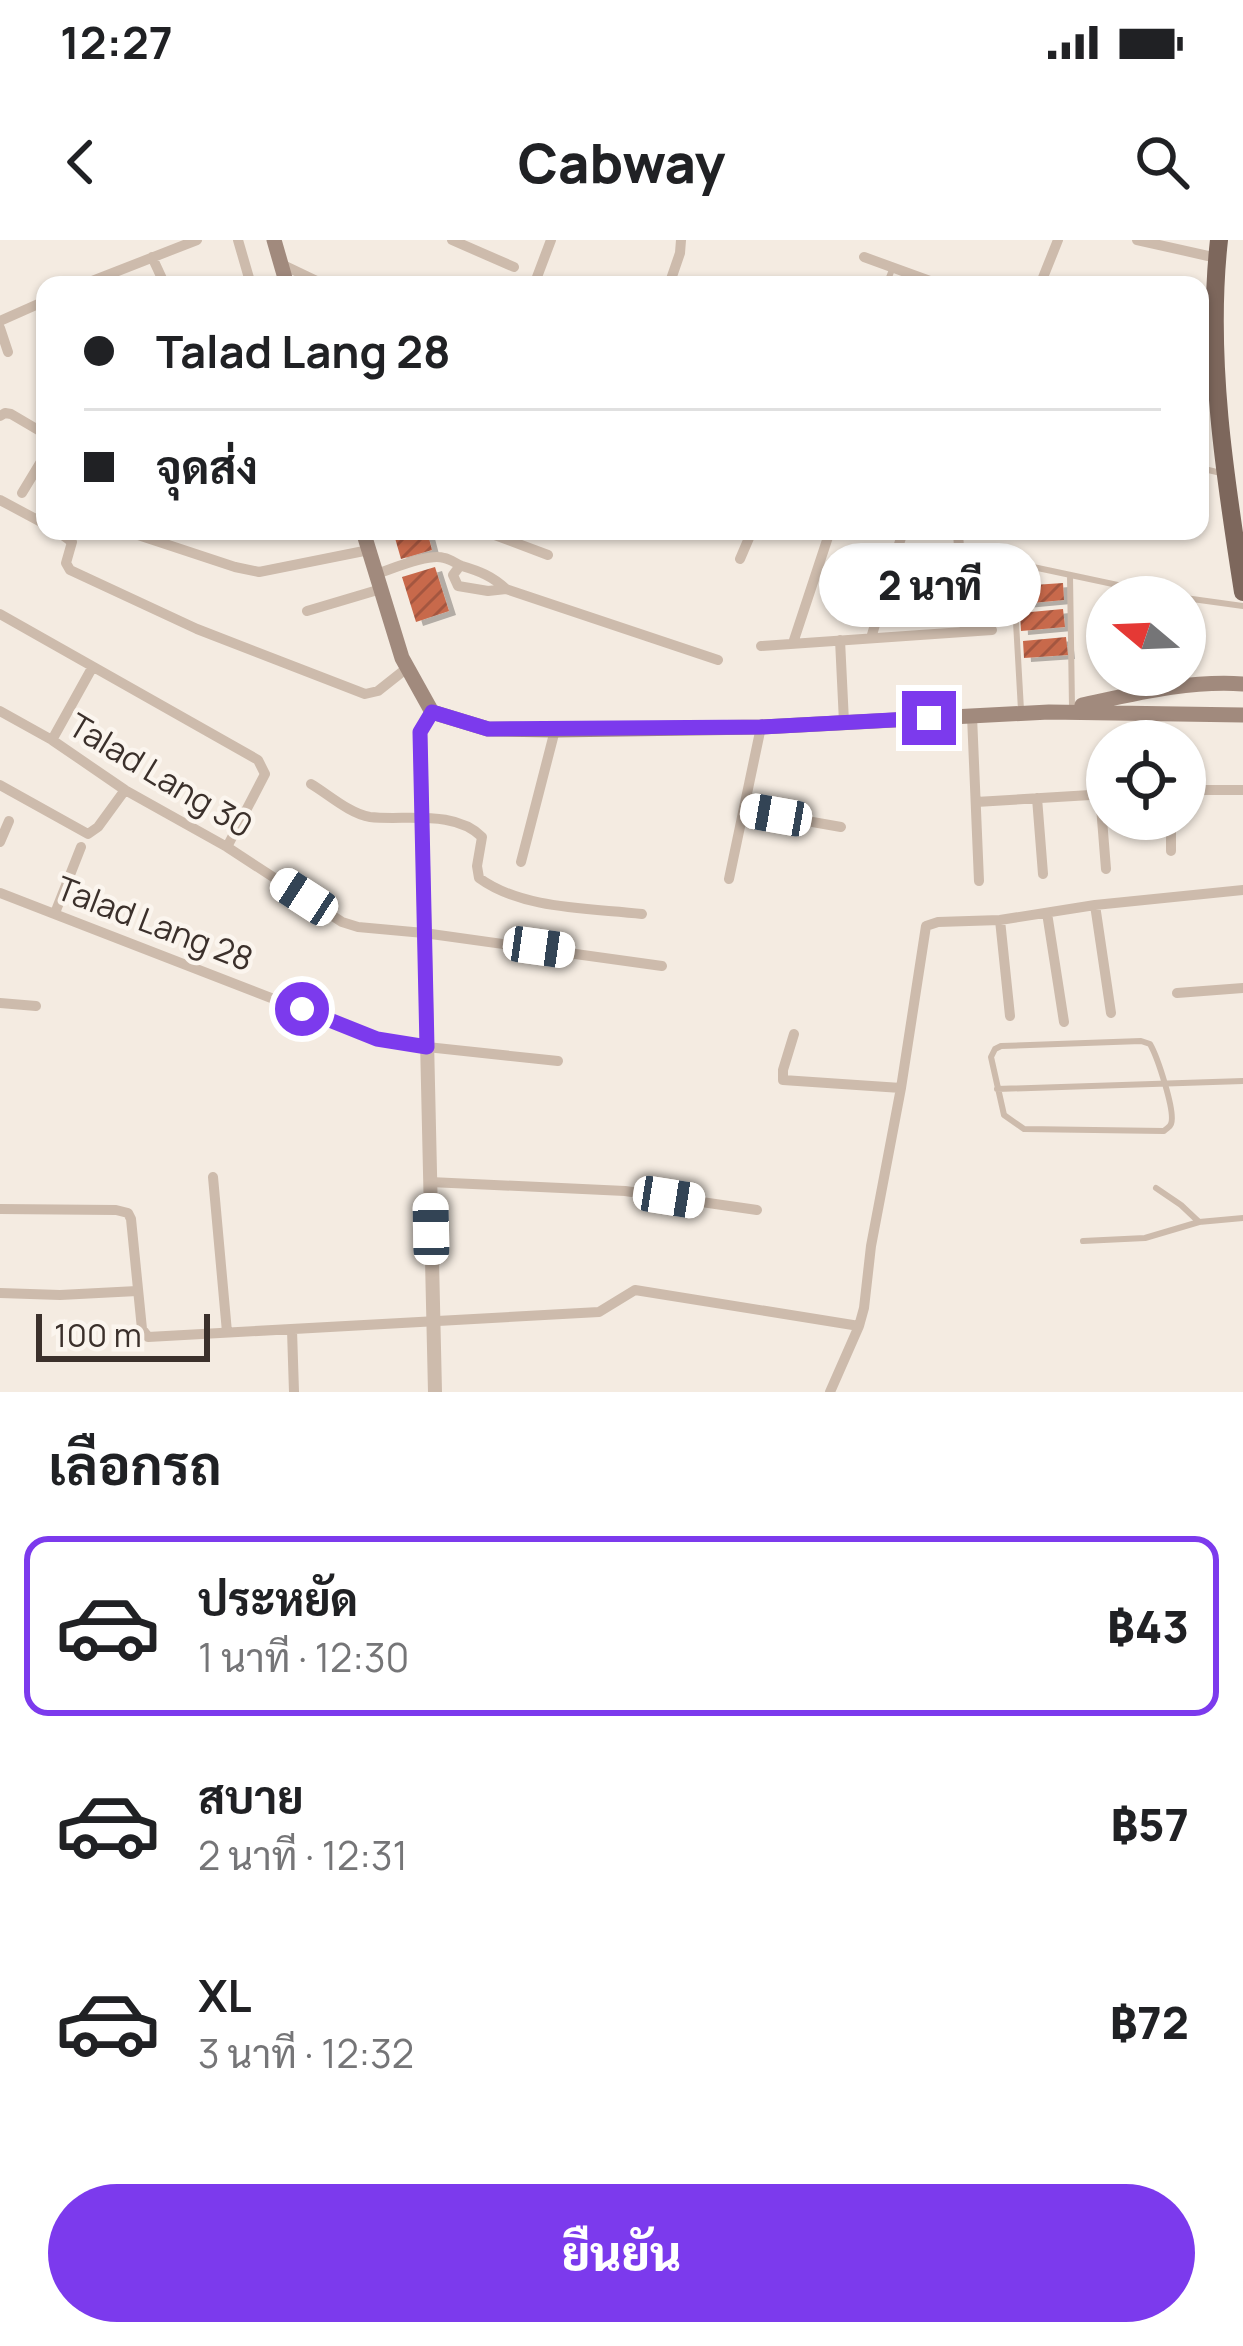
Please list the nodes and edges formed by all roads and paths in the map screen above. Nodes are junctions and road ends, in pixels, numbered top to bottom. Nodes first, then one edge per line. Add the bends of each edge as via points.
1 (197, 240) edge
2 (238, 240) edge
3 (274, 240) edge
4 (452, 240) edge
5 (551, 240) edge
6 (681, 240) edge
7 (1058, 240) edge
8 (1137, 240) edge
9 (1218, 249) edge
10 (152, 257) junction
11 (864, 257) dead end
12 (281, 265) junction
13 (514, 267) dead end
14 (892, 267) junction
15 (104, 276) edge
16 (161, 276) edge
17 (248, 276) edge
18 (284, 276) edge
19 (305, 276) edge
20 (537, 276) edge
21 (672, 276) edge
22 (889, 276) edge
23 (916, 276) edge
24 (1044, 276) edge
25 (1209, 301) edge
26 (36, 306) edge
27 (0, 325) edge
28 (1209, 330) edge
29 (8, 352) dead end
30 (0, 416) edge
31 (36, 429) edge
32 (36, 470) edge
33 (1209, 470) edge
34 (1225, 474) junction
35 (22, 493) dead end
36 (0, 500) edge
37 (36, 519) edge
38 (71, 540) edge
39 (152, 540) edge
40 (366, 540) edge
41 (508, 540) edge
42 (748, 540) edge
43 (827, 540) edge
44 (900, 540) edge
45 (958, 540) edge
46 (369, 550) junction
47 (548, 555) dead end
48 (740, 559) dead end
49 (460, 566) junction
50 (1070, 576) junction
51 (1086, 579) edge
52 (378, 581) junction
53 (506, 589) junction
54 (1243, 592) edge
55 (1206, 601) edge
56 (1243, 606) edge
57 (307, 611) dead end
58 (0, 614) edge
59 (992, 630) dead end
60 (965, 632) junction
61 (871, 638) junction
62 (840, 640) junction
63 (793, 644) junction
64 (761, 646) dead end
65 (718, 660) dead end
66 (92, 668) junction
67 (407, 668) junction
68 (1243, 684) edge
69 (1072, 707) junction
70 (0, 711) edge
71 (432, 712) junction
72 (1049, 712) junction
73 (1021, 713) junction
74 (1243, 715) edge
75 (972, 716) junction
76 (844, 722) junction
77 (760, 727) junction
78 (555, 730) junction
79 (52, 740) junction
80 (311, 784) dead end
81 (0, 785) edge
82 (124, 790) junction
83 (1206, 790) edge
84 (1243, 790) edge
85 (1086, 795) edge
86 (1037, 798) junction
87 (976, 802) junction
88 (743, 810) junction
89 (422, 816) junction
90 (8, 820) dead end
91 (842, 827) dead end
92 (1105, 840) edge
93 (1171, 840) edge
94 (0, 842) edge
95 (227, 847) junction
96 (81, 848) dead end
97 (1171, 851) dead end
98 (520, 862) dead end
99 (1106, 869) dead end
100 (1043, 874) dead end
101 (729, 879) dead end
102 (980, 881) dead end
103 (1243, 890) edge
104 (0, 893) edge
105 (1095, 905) junction
106 (55, 913) junction
107 (1047, 913) junction
108 (642, 914) dead end
109 (1000, 920) junction
110 (424, 933) junction
111 (662, 966) dead end
112 (1243, 988) edge
113 (1177, 992) dead end
114 (0, 1003) edge
115 (36, 1006) dead end
116 (1111, 1013) dead end
117 (1010, 1016) dead end
118 (1064, 1022) dead end
119 (794, 1034) dead end
120 (427, 1047) junction
121 (558, 1061) dead end
122 (1243, 1082) edge
123 (1165, 1085) junction
124 (902, 1088) junction
125 (997, 1089) junction
126 (213, 1177) dead end
127 (430, 1182) junction
128 (1156, 1188) dead end
129 (0, 1209) edge
130 (757, 1210) dead end
131 (1243, 1218) edge
132 (1199, 1222) junction
133 (1083, 1241) dead end
134 (137, 1291) junction
135 (0, 1293) edge
136 (433, 1323) junction
137 (859, 1326) junction
138 (292, 1330) junction
139 (227, 1331) junction
140 (294, 1392) edge
141 (435, 1392) edge
142 (830, 1392) edge

1 - 10 street
2 - 17 street
3 - 12 main road
4 - 13 street
5 - 20 street
6 - 21 street
7 - 24 street
8 - 9 street
9 - 25 main road
10 - 15 street
10 - 16 street
11 - 14 street
12 - 18 main road
12 - 19 street
14 - 22 lane
14 - 23 street
26 - 27 street
27 - 29 street
28 - 34 main road
30 - 31 street
32 - 35 street
33 - 34 lane
34 - 54 main road
36 - 37 street
38 - 67 street via 70,570 270,660 368,694
39 - 46 street via 259,572
40 - 46 main road
41 - 47 street
42 - 48 street
43 - 63 street
44 - 61 street
45 - 60 street
46 - 52 main road
49 - 52 street via 435,557
49 - 53 street
49 - 53 street via 453,575 458,586
50 - 51 lane
50 - 69 lane
50 - 73 lane via 1025,563 1015,570
52 - 57 street
52 - 67 main road
53 - 65 street
55 - 56 lane
58 - 66 street
59 - 60 street
60 - 61 street
61 - 62 street
62 - 63 street
62 - 76 street
63 - 64 street
66 - 79 street
66 - 95 street via 258,760 265,774
67 - 71 main road
68 - 69 main road
69 - 72 main road
70 - 79 street, Talad Lang 30
71 - 78 main road via 488,729
71 - 89 street via 420,732
72 - 73 main road
72 - 74 main road
73 - 75 main road
75 - 76 main road
75 - 87 street
76 - 77 main road
77 - 78 main road
77 - 88 street
78 - 98 street
79 - 82 street, Talad Lang 30
80 - 89 street via 364,816
81 - 82 street via 88,834
82 - 95 street, Talad Lang 30
83 - 84 street
85 - 86 street
86 - 87 street
86 - 100 street
87 - 102 street
88 - 91 street
88 - 101 street
89 - 108 street via 479,833 477,873 494,888
89 - 110 street
90 - 94 street
92 - 99 street
93 - 97 street
95 - 110 street, Talad Lang 30 via 342,922
96 - 106 street
103 - 105 street
104 - 106 street, Talad Lang 28
105 - 107 street
105 - 116 street
106 - 120 street, Talad Lang 28 via 377,1039
107 - 109 street
107 - 118 street
109 - 117 street
109 - 124 street via 926,926
110 - 111 street, Talad Lang 30
110 - 120 street
112 - 113 street
114 - 115 street
119 - 124 street via 783,1080
120 - 121 street, Talad Lang 28
120 - 127 street
122 - 123 lane
123 - 125 lane
123 - 125 lane via 1150,1044 1097,1042 1001,1046 992,1057
123 - 125 lane via 1173,1121 1164,1131 1024,1129 1004,1115
124 - 137 street
126 - 139 street
127 - 130 street via 626,1191
127 - 136 street
128 - 132 lane
129 - 134 street via 125,1211
131 - 132 lane
132 - 133 lane via 1145,1238
134 - 135 street
134 - 139 street via 146,1336
136 - 137 street via 599,1312 635,1290
136 - 138 street
136 - 141 street
137 - 142 street
138 - 139 street
138 - 140 street

